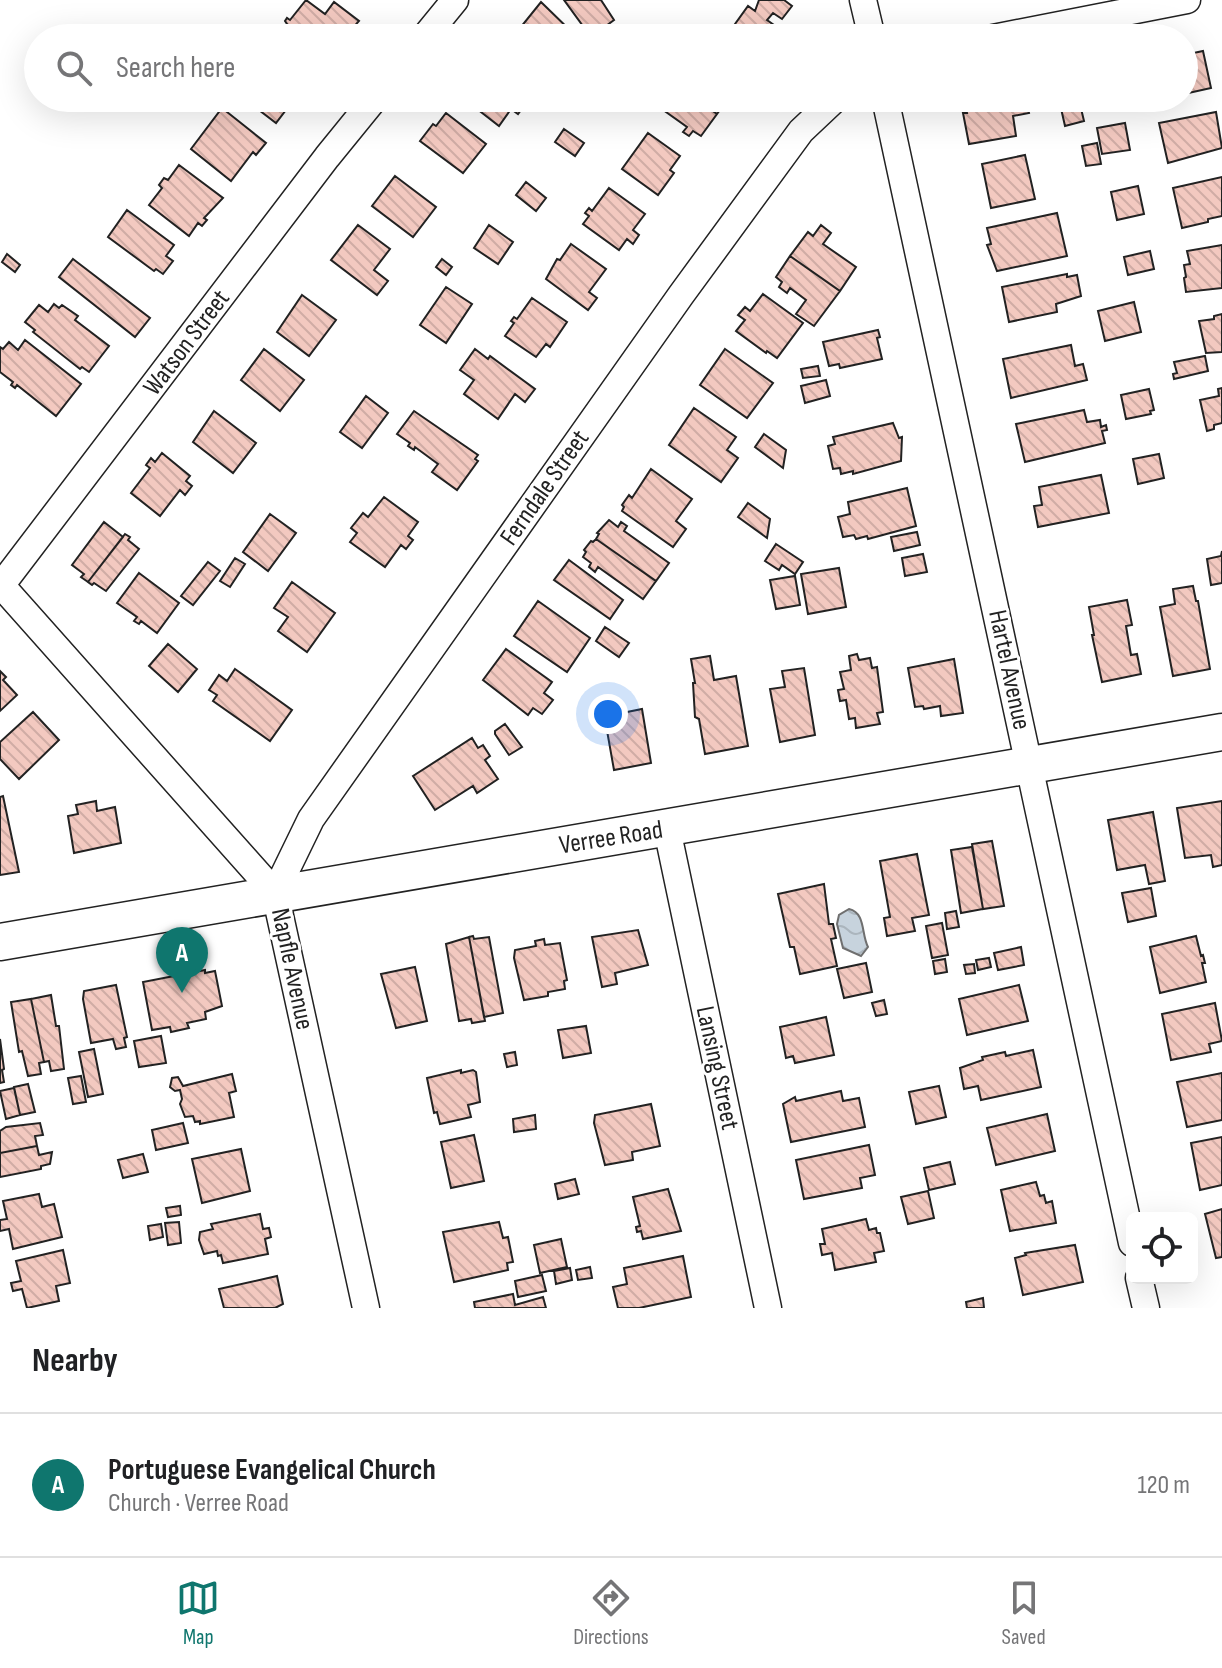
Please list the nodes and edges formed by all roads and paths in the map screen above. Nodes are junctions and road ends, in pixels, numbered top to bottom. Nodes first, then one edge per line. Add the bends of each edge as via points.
1 (455, 0) edge
2 (863, 0) edge
3 (1187, 0) edge
4 (435, 24) edge
5 (869, 24) edge
6 (1064, 24) edge
7 (364, 112) edge
8 (821, 112) edge
9 (888, 112) edge
10 (1, 586) edge
11 (1222, 732) edge
12 (1030, 764) junction
13 (667, 829) junction
14 (275, 893) junction
15 (0, 942) edge
16 (1126, 1215) edge
17 (1140, 1284) edge
18 (366, 1308) edge
19 (768, 1308) edge
20 (1146, 1308) edge

1 - 4 street
2 - 5 street
3 - 6 street
7 - 10 street, Watson Street
8 - 14 street, Ferndale Street via 773,169 311,819
9 - 12 street, Hartel Avenue
10 - 14 street, Napfle Avenue
11 - 12 main road, Verree Road
12 - 13 main road, Verree Road
12 - 16 street, Hartel Avenue
13 - 14 main road, Verree Road
13 - 19 street, Lansing Street
14 - 15 main road, Verree Road
14 - 18 street, Napfle Avenue
17 - 20 street

